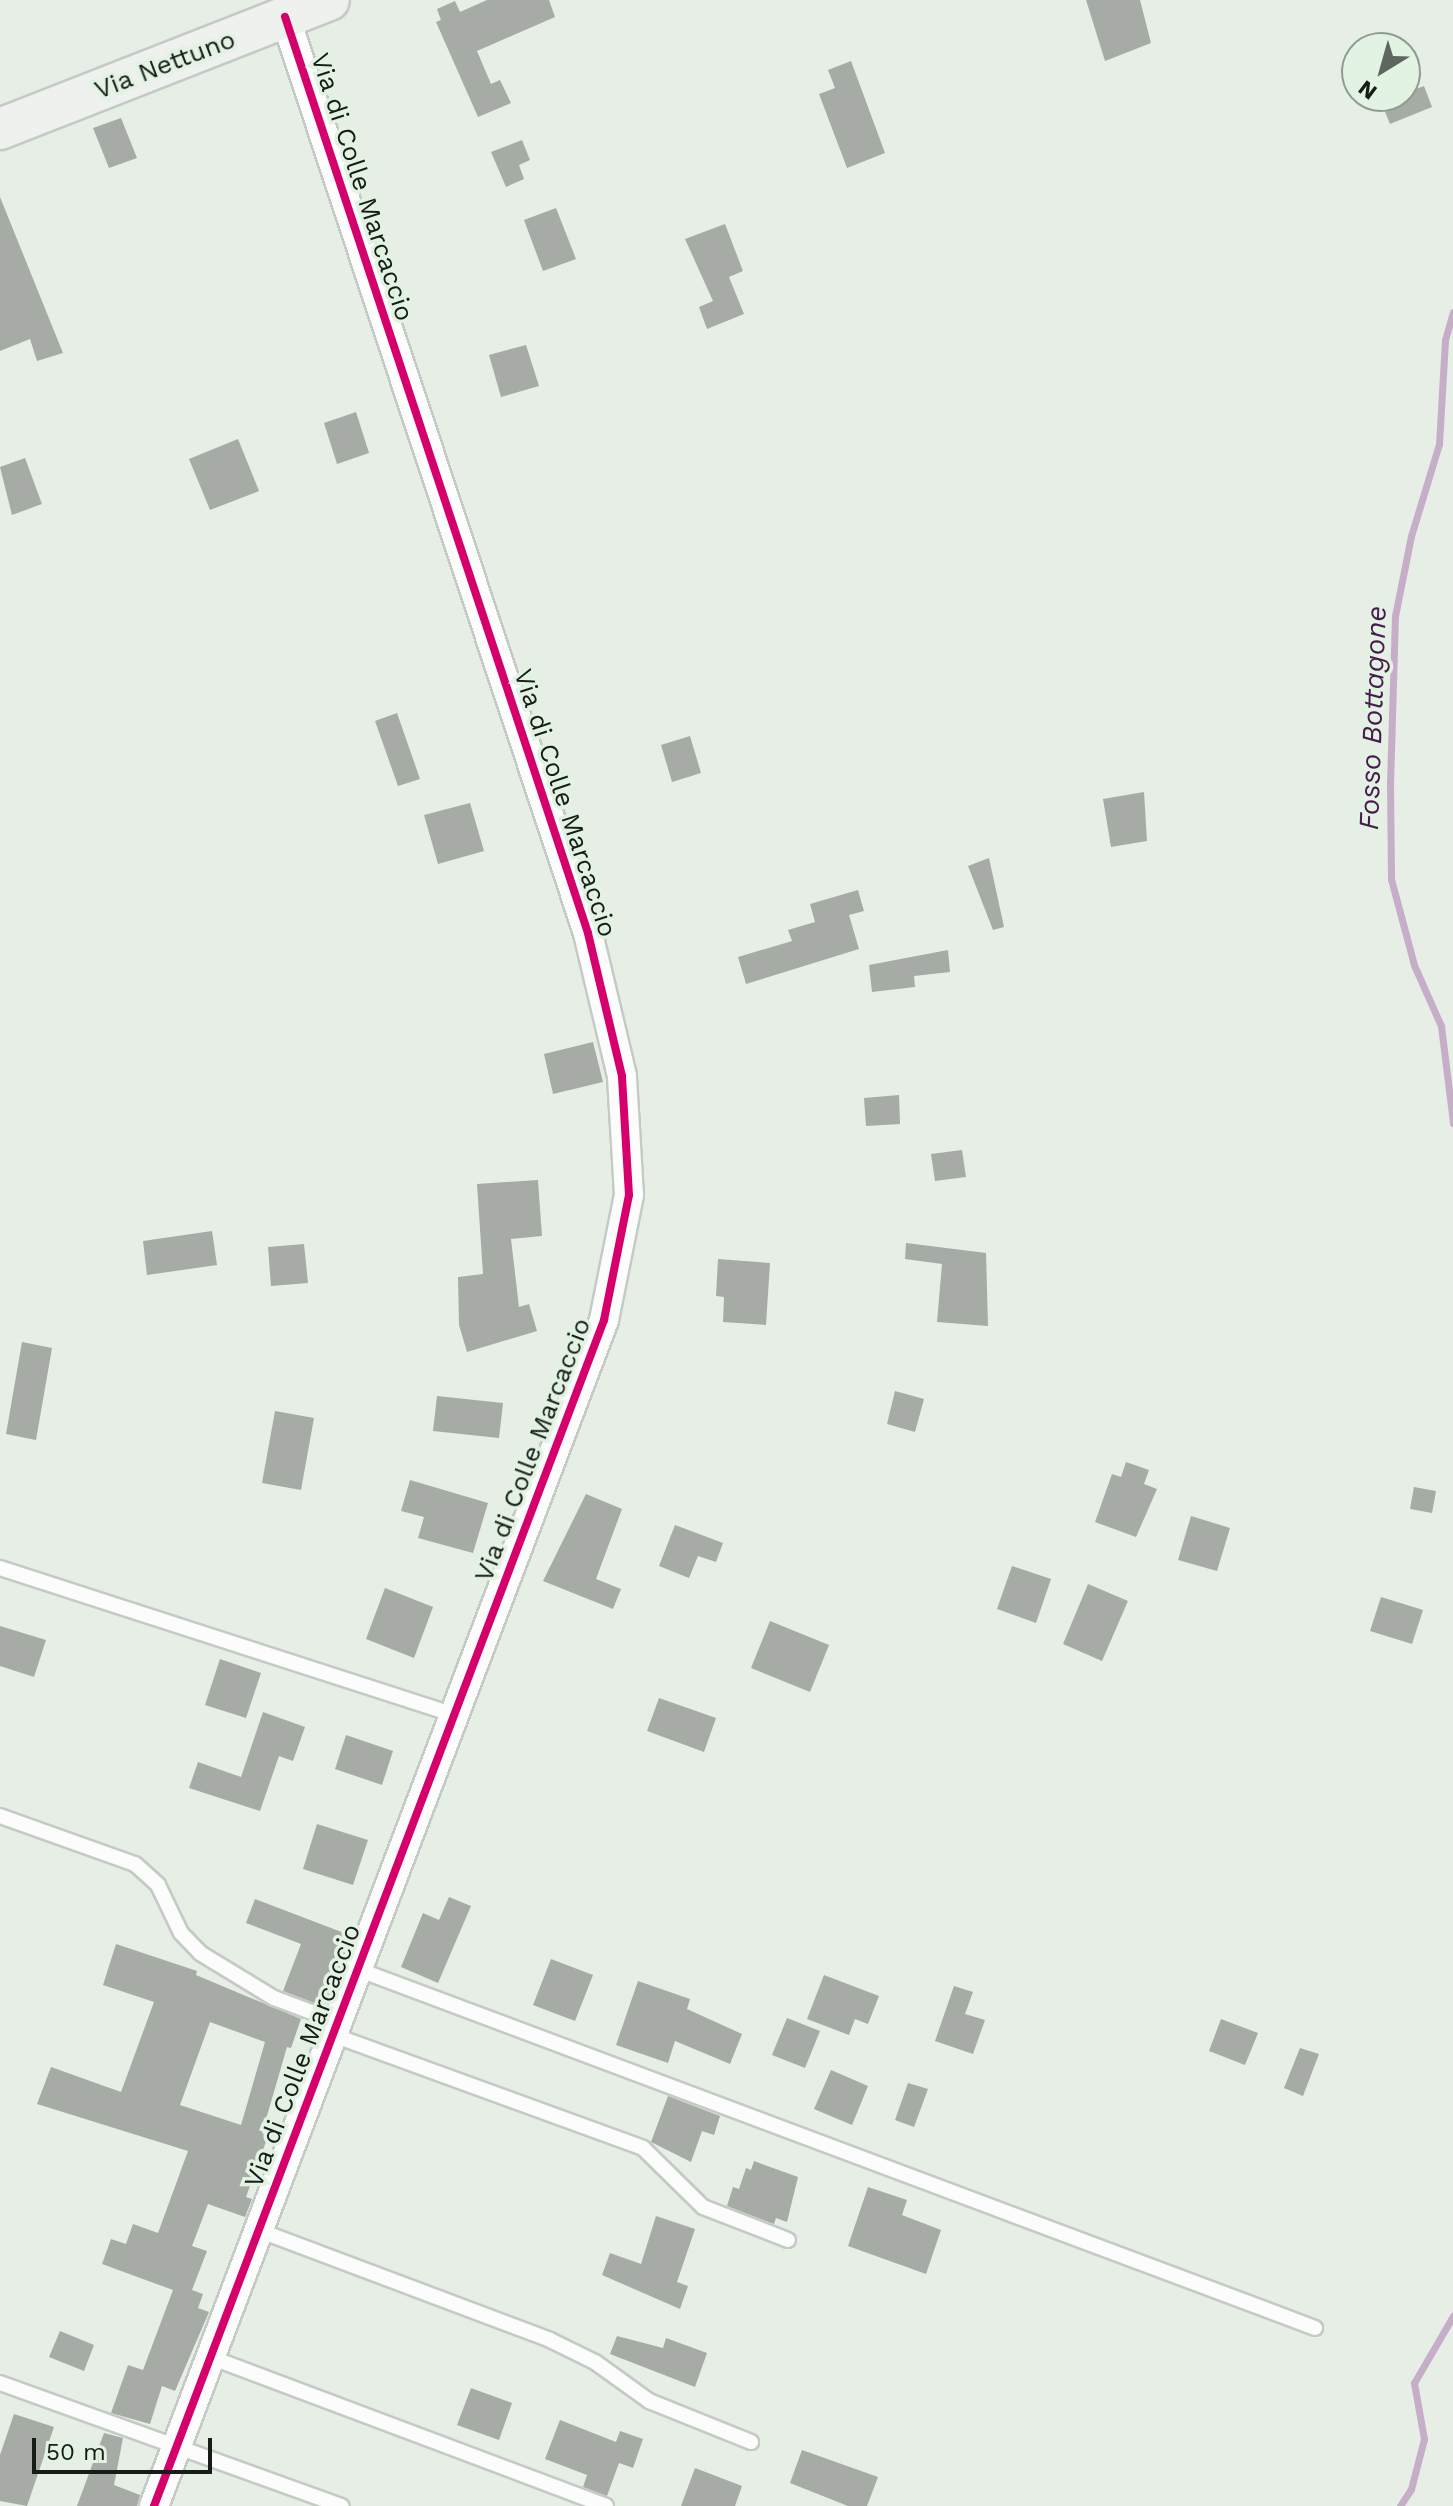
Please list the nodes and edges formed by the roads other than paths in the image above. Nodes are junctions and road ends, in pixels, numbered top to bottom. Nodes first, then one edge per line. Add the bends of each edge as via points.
1 (329, 0) edge
2 (285, 17) junction
3 (0, 129) edge
4 (0, 1568) edge
5 (455, 1715) junction
6 (0, 1816) edge
7 (357, 1969) junction
8 (335, 2028) junction
9 (258, 2230) junction
10 (788, 2240) dead end
11 (1315, 2328) dead end
12 (210, 2357) junction
13 (0, 2383) edge
14 (751, 2442) dead end
15 (176, 2447) junction
16 (154, 2506) edge
17 (341, 2506) edge
18 (606, 2506) edge

1 - 2 main road, Via Nettuno
2 - 3 main road, Via Nettuno
2 - 5 street, Via di Colle Marcaccio via 574,889 612,1026 629,1127 628,1215 613,1292
4 - 5 lane
5 - 7 street, Via di Colle Marcaccio
6 - 8 lane via 135,1864 158,1885 181,1933 209,1961
7 - 8 street, Via di Colle Marcaccio
7 - 11 lane
8 - 9 street, Via di Colle Marcaccio
8 - 10 lane via 643,2148 703,2207
9 - 12 street, Via di Colle Marcaccio
9 - 14 lane via 550,2340 595,2362 649,2401
12 - 15 street, Via di Colle Marcaccio
12 - 18 lane
13 - 15 lane
15 - 16 street, Via di Colle Marcaccio
15 - 17 lane

